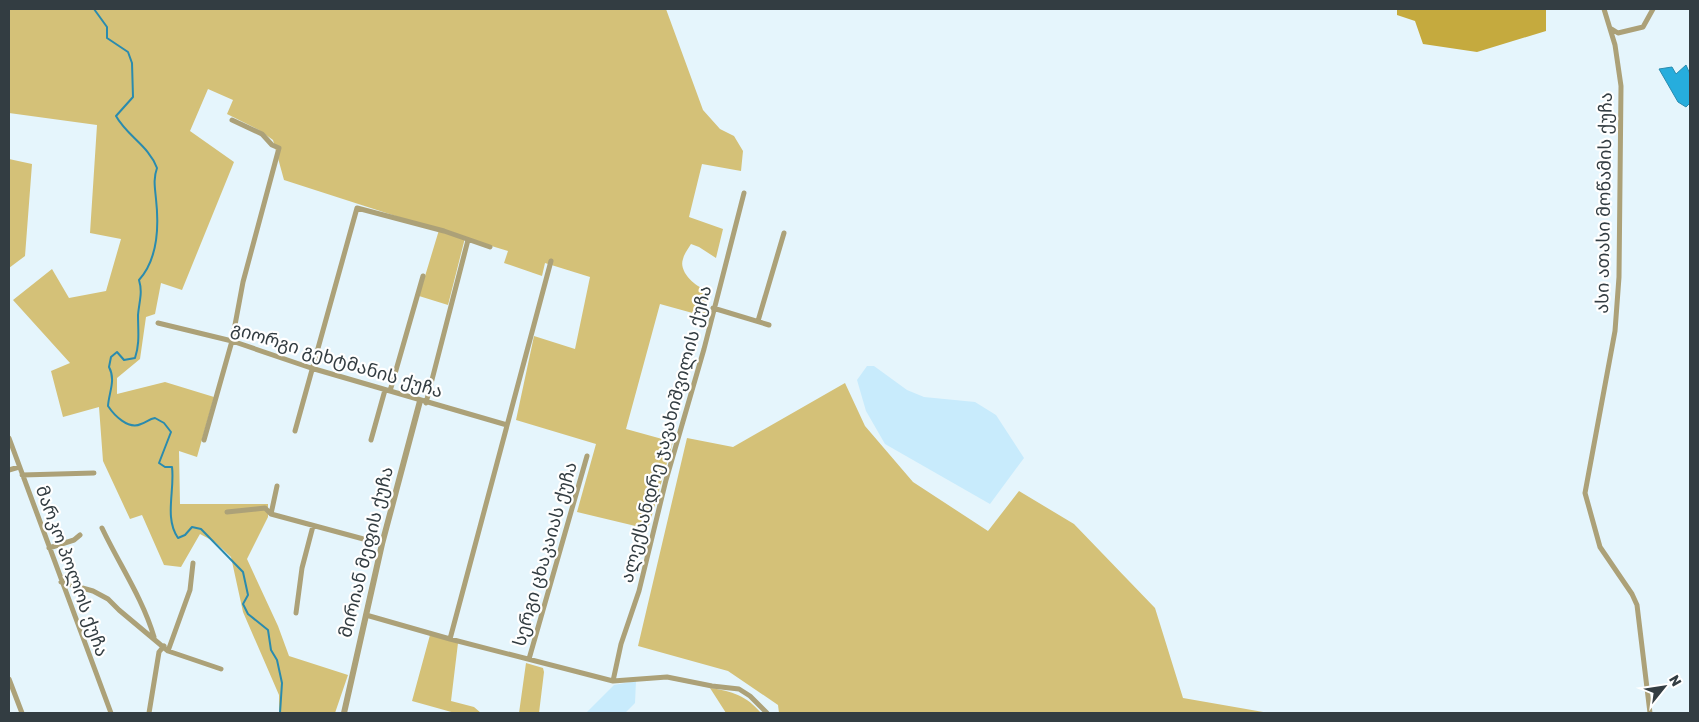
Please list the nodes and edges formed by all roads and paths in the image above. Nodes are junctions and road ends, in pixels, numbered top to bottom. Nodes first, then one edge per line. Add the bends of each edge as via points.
1 (1604, 9) edge
2 (1653, 9) edge
3 (1610, 28) junction
4 (232, 120) dead end
5 (744, 193) dead end
6 (784, 233) dead end
7 (468, 240) junction
8 (490, 247) dead end
9 (551, 261) dead end
10 (423, 276) dead end
11 (713, 308) junction
12 (758, 321) junction
13 (158, 323) dead end
14 (770, 325) dead end
15 (232, 341) junction
16 (311, 368) junction
17 (387, 390) junction
18 (423, 402) junction
19 (507, 424) junction
20 (295, 431) dead end
21 (9, 438) edge
22 (204, 440) dead end
23 (371, 440) dead end
24 (587, 456) dead end
25 (19, 467) junction
26 (9, 470) edge
27 (94, 473) dead end
28 (22, 475) junction
29 (277, 486) dead end
30 (227, 512) dead end
31 (271, 514) junction
32 (313, 526) junction
33 (102, 528) dead end
34 (80, 535) dead end
35 (382, 544) junction
36 (49, 548) junction
37 (193, 563) dead end
38 (61, 582) junction
39 (296, 613) dead end
40 (366, 615) junction
41 (154, 637) junction
42 (450, 639) junction
43 (166, 649) junction
44 (529, 659) junction
45 (222, 669) dead end
46 (9, 679) edge
47 (613, 681) junction
48 (343, 712) edge
49 (22, 713) edge
50 (111, 713) edge
51 (149, 713) edge
52 (766, 713) edge
53 (1650, 713) edge

1 - 3 street, ასი ათასი მოწამის ქუჩა
2 - 3 street via 1643,26 1618,34
3 - 53 street, ასი ათასი მოწამის ქუჩა via 1620,67 1621,86 1619,277 1615,332 1585,493 1600,547 1637,606
4 - 15 street via 262,134 279,148 243,282
5 - 11 street, ალექსანდრე ჯავახიშვილის ქუჩა
6 - 12 street
7 - 8 street
7 - 16 street via 357,208
7 - 18 street
9 - 19 street
10 - 17 street
11 - 12 street
11 - 47 street, ალექსანდრე ჯავახიშვილის ქუჩა
12 - 14 street
13 - 15 street, გიორგი გეხტმანის ქუჩა
15 - 16 street, გიორგი გეხტმანის ქუჩა
15 - 22 street
16 - 17 street, გიორგი გეხტმანის ქუჩა
16 - 20 street
17 - 18 street, გიორგი გეხტმანის ქუჩა
17 - 23 street
18 - 19 street, გიორგი გეხტმანის ქუჩა
18 - 35 street, მირიან მეფის ქუჩა
19 - 42 street
21 - 25 street, მარკო პოლოს ქუჩა
24 - 44 street, სერგი ცხაკაიას ქუჩა
25 - 26 street
25 - 28 street, მარკო პოლოს ქუჩა
27 - 28 street
28 - 36 street, მარკო პოლოს ქუჩა
29 - 31 street
30 - 31 street via 259,507
31 - 32 street
32 - 35 street
32 - 39 street via 302,568
33 - 41 street via 148,618
34 - 36 street
35 - 40 street, მირიან მეფის ქუჩა
36 - 38 street, მარკო პოლოს ქუჩა
37 - 43 street via 190,590
38 - 41 street via 108,599
38 - 50 street, მარკო პოლოს ქუჩა
40 - 42 street
40 - 48 street, მირიან მეფის ქუჩა
41 - 43 street
42 - 44 street
43 - 45 street
43 - 51 street via 159,652
44 - 47 street
46 - 49 street
47 - 52 street via 667,677 739,689

